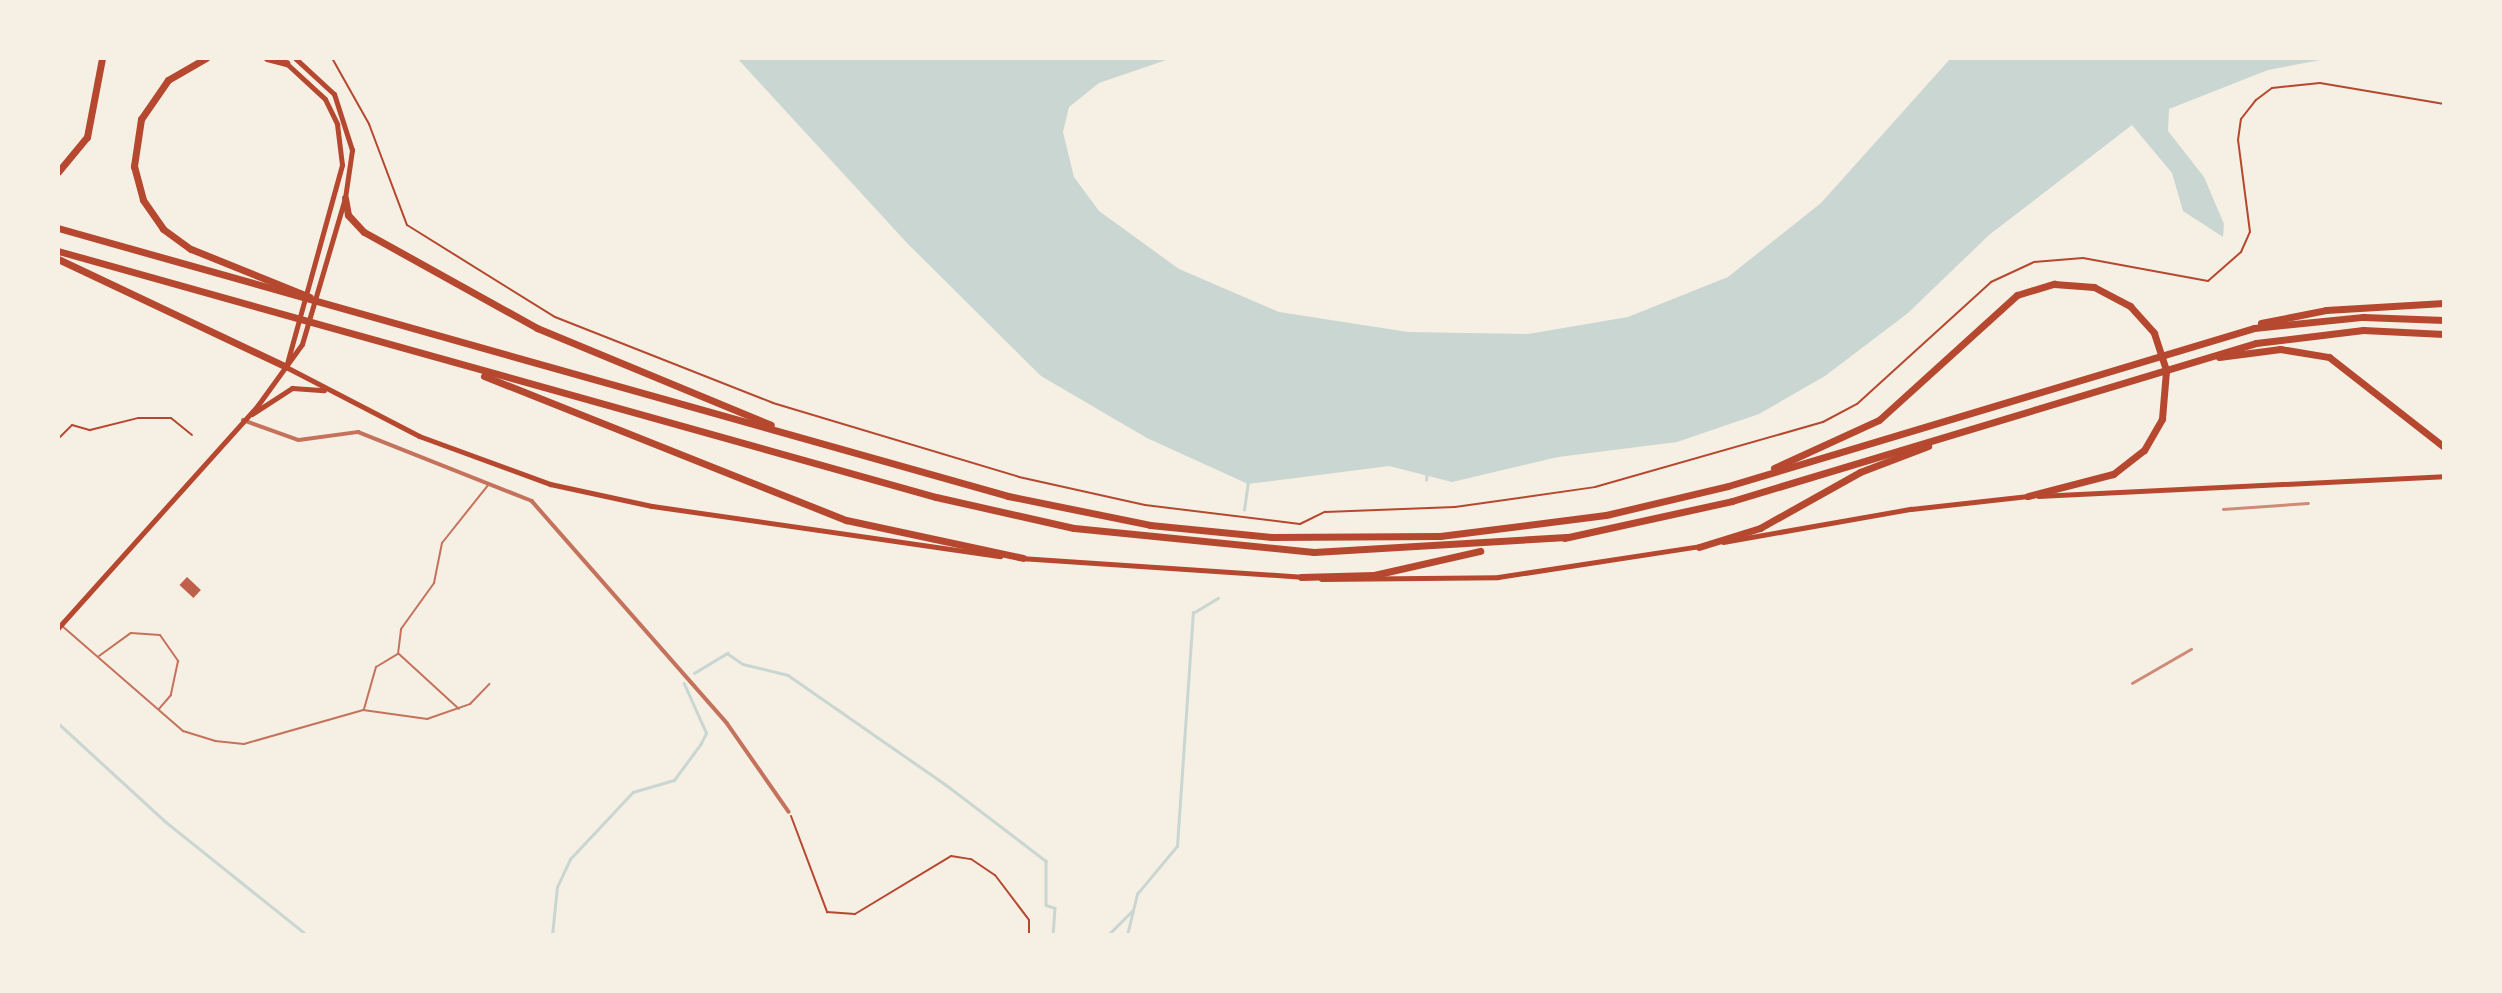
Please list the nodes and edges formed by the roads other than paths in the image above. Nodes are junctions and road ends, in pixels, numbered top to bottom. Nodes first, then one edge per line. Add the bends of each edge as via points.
1 (102, 58) edge
2 (206, 58) edge
3 (267, 58) edge
4 (295, 58) edge
5 (286, 63) joint
6 (58, 172) edge
7 (345, 198) junction
8 (58, 228) edge
9 (58, 251) edge
10 (58, 259) edge
11 (292, 293) junction
12 (2444, 303) edge
13 (2444, 320) edge
14 (2444, 334) edge
15 (2225, 335) junction
16 (417, 353) junction
17 (2188, 362) junction
18 (286, 367) junction
19 (340, 396) junction
20 (243, 420) junction
21 (1991, 422) junction
22 (2444, 447) edge
23 (838, 448) junction
24 (2444, 475) edge
25 (489, 484) junction
26 (1728, 486) junction
27 (2028, 496) junction
28 (1567, 537) junction
29 (1699, 547) junction
30 (1023, 558) junction
31 (1301, 577) junction
32 (59, 626) edge
33 (398, 654) junction
34 (98, 657) junction
35 (489, 684) dead end
36 (159, 709) junction
37 (460, 709) junction
38 (363, 710) junction
39 (789, 812) road end

1 - 6 highway via 87,137
2 - 11 highway via 168,79 146,109 135,142 139,189 155,220 180,243
3 - 5 highway
4 - 7 main road via 325,82 346,121 352,165
5 - 18 main road via 325,99 337,124 342,165
7 - 18 main road via 307,332
7 - 23 highway via 348,215 364,232 563,342
8 - 11 highway
9 - 16 highway
10 - 18 highway
11 - 23 highway
12 - 15 highway via 2302,313
13 - 15 highway via 2337,318
14 - 17 highway via 2310,334
15 - 26 highway
16 - 28 highway via 936,497 1098,532 1335,553
16 - 30 highway via 859,524
17 - 21 highway
17 - 22 highway via 2280,349 2317,353 2351,370
18 - 19 main road
18 - 20 main road
19 - 20 main road via 298,387
19 - 30 main road via 451,450 583,492
20 - 25 street via 299,440 358,432
20 - 32 main road
21 - 28 highway via 1732,500
21 - 29 highway via 1860,472 1760,528
23 - 26 highway via 1077,512 1272,537 1397,538 1513,529
24 - 27 main road
25 - 33 lane via 442,543 434,583 401,629
25 - 39 street via 549,514 727,723
26 - 27 highway via 1867,429 2017,295 2054,284 2094,287 2130,306 2154,333 2166,372 2162,419 2144,450 2113,474
27 - 29 main road via 1911,509
28 - 31 highway via 1374,575
29 - 31 main road via 1479,579
30 - 31 main road
32 - 34 lane
33 - 37 lane
33 - 38 lane via 376,667
34 - 36 lane
34 - 36 lane via 131,633 160,635 174,653 177,678
35 - 37 lane
36 - 38 lane via 183,731 244,744
37 - 38 lane via 427,719

